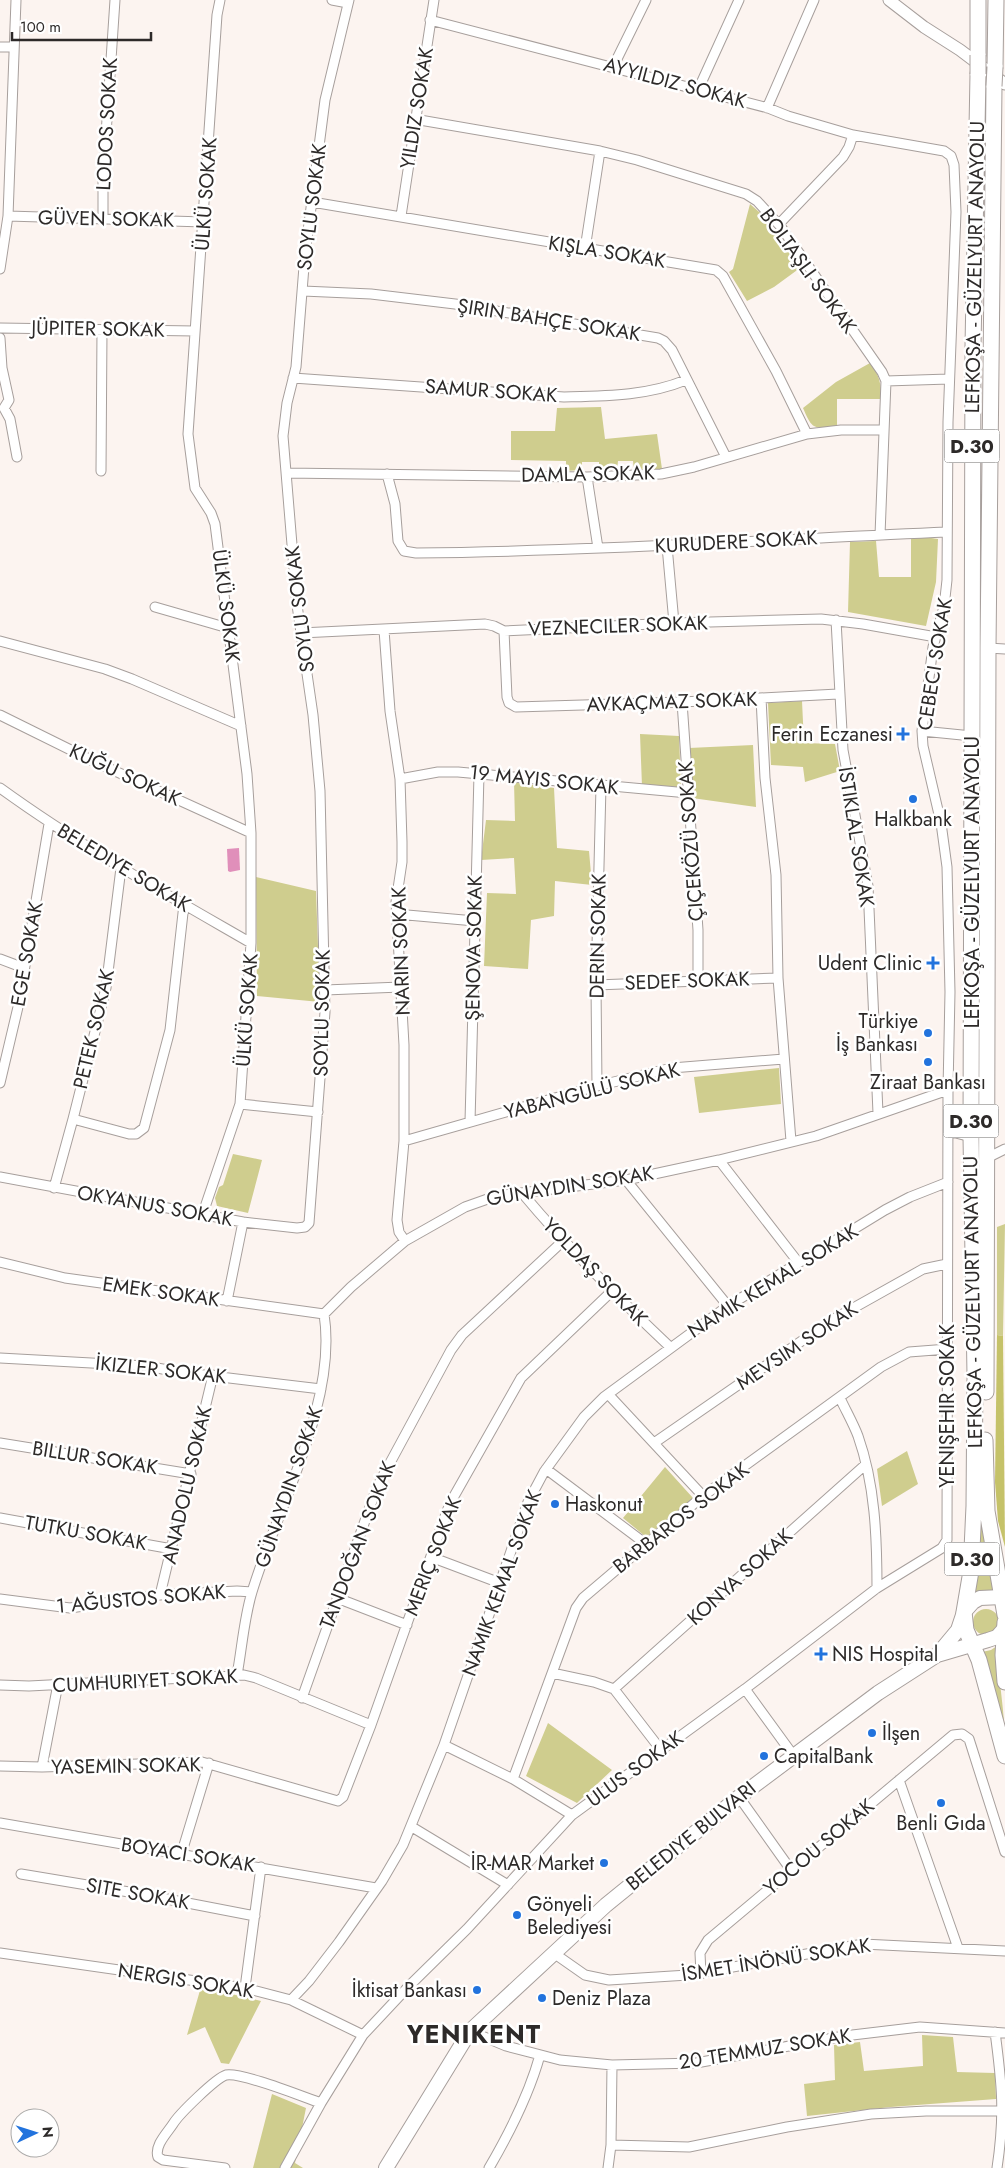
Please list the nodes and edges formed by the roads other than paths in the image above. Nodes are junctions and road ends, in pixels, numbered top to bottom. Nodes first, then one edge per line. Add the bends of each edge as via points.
1 (16, 0) edge
2 (115, 0) edge
3 (220, 0) edge
4 (332, 0) edge
5 (434, 0) edge
6 (646, 0) edge
7 (738, 0) edge
8 (814, 0) edge
9 (890, 0) edge
10 (978, 0) edge
11 (996, 0) edge
12 (349, 2) edge
13 (430, 20) junction
14 (0, 47) edge
15 (14, 48) junction
16 (974, 58) junction
17 (613, 67) junction
18 (1000, 84) edge
19 (698, 90) junction
20 (767, 108) junction
21 (414, 119) junction
22 (853, 135) junction
23 (600, 151) junction
24 (312, 202) junction
25 (8, 216) junction
26 (401, 216) junction
27 (103, 218) junction
28 (204, 222) junction
29 (779, 224) junction
30 (585, 249) junction
31 (0, 269) edge
32 (303, 291) junction
33 (0, 328) edge
34 (102, 330) junction
35 (195, 331) junction
36 (0, 338) edge
37 (293, 378) junction
38 (686, 380) junction
39 (949, 380) junction
40 (886, 381) junction
41 (2, 408) edge
42 (883, 430) junction
43 (807, 434) junction
44 (17, 457) dead end
45 (726, 457) junction
46 (101, 471) dead end
47 (286, 473) junction
48 (387, 474) junction
49 (587, 477) junction
50 (946, 532) junction
51 (880, 535) junction
52 (667, 546) junction
53 (598, 548) junction
54 (155, 607) dead end
55 (836, 620) junction
56 (674, 623) junction
57 (228, 628) junction
58 (384, 630) junction
59 (504, 631) junction
60 (301, 633) junction
61 (936, 637) junction
62 (0, 641) edge
63 (988, 648) junction
64 (1005, 649) edge
65 (838, 694) junction
66 (761, 698) junction
67 (682, 702) junction
68 (0, 715) edge
69 (241, 726) junction
70 (922, 730) junction
71 (972, 736) junction
72 (479, 774) junction
73 (400, 779) junction
74 (601, 786) junction
75 (0, 788) edge
76 (688, 793) junction
77 (49, 824) junction
78 (251, 833) junction
79 (121, 868) junction
80 (184, 904) junction
81 (396, 914) junction
82 (475, 921) junction
83 (252, 943) junction
84 (0, 959) edge
85 (24, 968) junction
86 (778, 978) junction
87 (698, 981) junction
88 (596, 984) junction
89 (401, 987) junction
90 (325, 990) junction
91 (784, 1059) junction
92 (0, 1083) edge
93 (597, 1086) junction
94 (948, 1090) junction
95 (240, 1104) junction
96 (318, 1112) junction
97 (878, 1113) junction
98 (73, 1119) junction
99 (470, 1122) junction
100 (948, 1131) junction
101 (971, 1137) junction
102 (404, 1141) junction
103 (790, 1141) junction
104 (1005, 1149) edge
105 (988, 1158) junction
106 (719, 1160) junction
107 (0, 1177) edge
108 (626, 1180) junction
109 (948, 1182) junction
110 (54, 1188) junction
111 (523, 1194) junction
112 (203, 1213) junction
113 (243, 1222) junction
114 (310, 1223) joint
115 (405, 1241) junction
116 (563, 1241) junction
117 (0, 1262) edge
118 (798, 1262) junction
119 (947, 1264) junction
120 (611, 1292) junction
121 (227, 1302) junction
122 (728, 1306) junction
123 (324, 1314) junction
124 (670, 1347) junction
125 (948, 1349) junction
126 (0, 1358) edge
127 (213, 1375) junction
128 (321, 1389) junction
129 (608, 1394) junction
130 (840, 1398) junction
131 (0, 1443) edge
132 (654, 1443) junction
133 (865, 1465) junction
134 (546, 1469) junction
135 (191, 1474) junction
136 (703, 1496) junction
137 (0, 1518) edge
138 (646, 1544) junction
139 (943, 1547) joint
140 (172, 1549) junction
141 (431, 1557) junction
142 (500, 1583) junction
143 (877, 1588) junction
144 (252, 1592) junction
145 (160, 1595) junction
146 (1003, 1596) edge
147 (337, 1598) junction
148 (0, 1599) edge
149 (964, 1612) junction
150 (1005, 1615) edge
151 (1005, 1622) edge
152 (407, 1624) junction
153 (1005, 1628) edge
154 (973, 1644) junction
155 (937, 1655) junction
156 (552, 1673) junction
157 (237, 1675) junction
158 (1005, 1682) edge
159 (58, 1684) junction
160 (0, 1685) edge
161 (614, 1689) junction
162 (745, 1690) junction
163 (302, 1698) junction
164 (371, 1725) junction
165 (444, 1745) junction
166 (661, 1750) junction
167 (793, 1755) junction
168 (1005, 1756) edge
169 (209, 1763) junction
170 (0, 1766) edge
171 (42, 1767) junction
172 (513, 1779) junction
173 (899, 1780) junction
174 (739, 1796) junction
175 (338, 1801) joint
176 (572, 1815) junction
177 (0, 1822) edge
178 (412, 1827) junction
179 (1005, 1852) edge
180 (182, 1855) junction
181 (261, 1867) junction
182 (791, 1870) junction
183 (21, 1874) dead end
184 (508, 1885) junction
185 (376, 1888) junction
186 (255, 1916) junction
187 (958, 1948) junction
188 (1005, 1951) edge
189 (0, 1953) edge
190 (555, 1954) junction
191 (701, 1974) junction
192 (245, 1988) junction
193 (291, 2000) junction
194 (470, 2031) junction
195 (995, 2032) junction
196 (1005, 2033) edge
197 (363, 2035) junction
198 (540, 2055) junction
199 (612, 2065) junction
200 (321, 2103) junction
201 (1004, 2111) edge
202 (611, 2145) junction
203 (225, 2168) edge
204 (285, 2168) edge
205 (386, 2168) edge
206 (489, 2168) edge
207 (608, 2168) edge
208 (997, 2168) edge

1 - 15 street
2 - 27 street, LODOS SOKAK
3 - 28 street, ÜLKÜ SOKAK
4 - 12 street
5 - 13 street
6 - 17 street
7 - 19 street
8 - 20 street
9 - 16 street via 924,27
10 - 16 highway, LEFKOŞA - GÜZELYURT ANAYOLU
11 - 18 highway, LEFKOŞA - GÜZELYURT ANAYOLU / D.30, bridge via 995,68
12 - 24 street, SOYLU SOKAK via 328,81
13 - 17 street, CEBECI SOKAK
13 - 21 street
14 - 15 street
15 - 25 street
16 - 18 street
16 - 71 highway, LEFKOŞA - GÜZELYURT ANAYOLU / D.30, bridge via 978,74 973,331
17 - 19 street, CEBECI SOKAK
18 - 63 highway, LEFKOŞA - GÜZELYURT ANAYOLU / D.30
19 - 20 street, CEBECI SOKAK
20 - 22 street, CEBECI SOKAK
21 - 23 street
21 - 26 street
22 - 29 street via 843,156
22 - 39 street, CEBECI SOKAK via 944,151 954,165 956,212
23 - 29 street via 740,192 757,201
23 - 30 street
24 - 26 street
24 - 32 street, SOYLU SOKAK
25 - 27 street, GÜVEN SOKAK
25 - 31 street
26 - 30 street
27 - 28 street, GÜVEN SOKAK
28 - 35 street, ÜLKÜ SOKAK
29 - 40 street
30 - 43 street via 712,269 720,273 776,371
32 - 37 street, SOYLU SOKAK
32 - 38 street, ŞIRIN BAHÇE SOKAK via 371,294 455,304 652,337 669,345
33 - 34 street, JÜPITER SOKAK
34 - 35 street, JÜPITER SOKAK
34 - 46 street
35 - 57 street, ÜLKÜ SOKAK via 188,415 190,453 196,488 215,524
36 - 41 street via 9,400
37 - 38 street, SAMUR SOKAK via 564,397 649,392
37 - 47 street, SOYLU SOKAK via 283,436
38 - 45 street, ŞIRIN BAHÇE SOKAK
39 - 40 street
39 - 50 street, CEBECI SOKAK
40 - 42 street
41 - 44 street via 10,419
42 - 43 street, DAMLA SOKAK
42 - 51 street
43 - 45 street, DAMLA SOKAK
45 - 49 street, DAMLA SOKAK via 672,473
47 - 48 street, DAMLA SOKAK
47 - 60 street, SOYLU SOKAK
48 - 49 street, DAMLA SOKAK
48 - 53 street, KURUDERE SOKAK via 395,504 398,541 404,552
49 - 53 street
50 - 51 street, KURUDERE SOKAK
50 - 61 street, CEBECI SOKAK via 946,594
51 - 52 street, KURUDERE SOKAK
52 - 53 street, KURUDERE SOKAK
52 - 56 street
54 - 57 street
55 - 56 street, VEZNECILER SOKAK
55 - 61 street, VEZNECILER SOKAK
55 - 65 street, İSTIKLAL SOKAK
56 - 59 street, VEZNECILER SOKAK
57 - 69 street, ÜLKÜ SOKAK
58 - 59 street, VEZNECILER SOKAK via 485,624
58 - 60 street, VEZNECILER SOKAK
58 - 73 street, NARIN SOKAK via 388,695
59 - 67 street, AVKAÇMAZ SOKAK via 508,701 513,706
60 - 90 street, SOYLU SOKAK via 320,791
61 - 70 street, CEBECI SOKAK
62 - 69 street via 132,678
63 - 64 street
63 - 105 highway, LEFKOŞA - GÜZELYURT ANAYOLU / D.30
65 - 66 street, AVKAÇMAZ SOKAK
65 - 97 street, İSTIKLAL SOKAK via 845,768 868,886
66 - 67 street, AVKAÇMAZ SOKAK
66 - 86 street via 765,778 776,875
67 - 76 street, ÇIÇEKÖZÜ SOKAK
68 - 78 street, KUĞU SOKAK
69 - 78 street, ÜLKÜ SOKAK
70 - 71 street
70 - 94 street, CEBECI SOKAK via 948,868
71 - 101 highway, LEFKOŞA - GÜZELYURT ANAYOLU / D.30
72 - 73 street via 449,771
72 - 74 street
72 - 82 street, ŞENOVA SOKAK
73 - 81 street, NARIN SOKAK via 402,850
74 - 76 street
74 - 88 street, DERIN SOKAK
75 - 77 street, BELEDIYE SOKAK
76 - 87 street, ÇIÇEKÖZÜ SOKAK via 698,930
77 - 79 street, BELEDIYE SOKAK
77 - 85 street, EGE SOKAK
78 - 83 street, ÜLKÜ SOKAK
79 - 80 street, BELEDIYE SOKAK
79 - 98 street, PETEK SOKAK via 106,988
80 - 83 street, BELEDIYE SOKAK
80 - 98 street via 170,1030 144,1128 136,1134 129,1134
81 - 82 street
81 - 89 street, NARIN SOKAK
82 - 99 street, ŞENOVA SOKAK
83 - 95 street, ÜLKÜ SOKAK
84 - 85 street
85 - 92 street, EGE SOKAK
86 - 87 street, SEDEF SOKAK
86 - 91 street
87 - 88 street, SEDEF SOKAK
88 - 93 street, DERIN SOKAK
89 - 90 street
89 - 102 street, NARIN SOKAK
90 - 96 street, SOYLU SOKAK
91 - 93 street, YABANGÜLÜ SOKAK via 672,1068
91 - 103 street
93 - 99 street, YABANGÜLÜ SOKAK
94 - 97 street
94 - 100 street, CEBECI SOKAK
95 - 96 street
95 - 112 street, ÜLKÜ SOKAK
96 - 114 street, SOYLU SOKAK
97 - 103 street via 816,1136
98 - 110 street, PETEK SOKAK
99 - 102 street, YABANGÜLÜ SOKAK
100 - 101 street
100 - 109 street, CEBECI SOKAK
101 - 149 highway, LEFKOŞA - GÜZELYURT ANAYOLU / D.30 via 974,1506 971,1571
102 - 115 street, NARIN SOKAK via 397,1220
103 - 106 street
104 - 105 street
105 - 146 highway, LEFKOŞA - GÜZELYURT ANAYOLU / D.30 via 985,1477 990,1535
106 - 108 street
106 - 118 street
107 - 110 street, OKYANUS SOKAK
108 - 111 street
108 - 122 street
109 - 118 street via 885,1210
109 - 119 street, CEBECI SOKAK
110 - 112 street, OKYANUS SOKAK
111 - 115 street via 476,1201
111 - 116 street, YOLDAŞ SOKAK
112 - 113 street, OKYANUS SOKAK
113 - 114 street, OKYANUS SOKAK via 297,1228
113 - 121 street
115 - 123 street
116 - 120 street, YOLDAŞ SOKAK
116 - 147 street, TANDOĞAN SOKAK via 451,1350 379,1481
117 - 121 street, EMEK SOKAK via 65,1278
118 - 122 street
119 - 125 street, YENIŞEHIR SOKAK
119 - 132 street, MEVSIM SOKAK via 923,1269 832,1320
120 - 124 street, YOLDAŞ SOKAK
120 - 141 street, MERIÇ SOKAK via 516,1383 447,1511
121 - 123 street, EMEK SOKAK
122 - 124 street
123 - 128 street via 326,1339
124 - 129 street
125 - 130 street, BARBAROS SOKAK via 902,1355
125 - 139 street, YENIŞEHIR SOKAK via 947,1540
126 - 127 street, İKIZLER SOKAK via 146,1366
127 - 128 street, İKIZLER SOKAK
127 - 135 street, ANADOLU SOKAK
128 - 144 street via 314,1419
129 - 132 street
129 - 134 street via 584,1417
130 - 133 street via 858,1436
130 - 136 street, BARBAROS SOKAK
131 - 135 street, BILLUR SOKAK
132 - 136 street
133 - 143 street via 875,1522
133 - 161 street, KONYA SOKAK
134 - 138 street
134 - 142 street via 528,1502
135 - 140 street, ANADOLU SOKAK
136 - 138 street, BARBAROS SOKAK
137 - 140 street, TUTKU SOKAK
138 - 156 street, BARBAROS SOKAK via 579,1602
139 - 143 street, ULUS SOKAK
140 - 145 street, ANADOLU SOKAK
141 - 142 street
141 - 152 street, MERIÇ SOKAK
142 - 165 street
143 - 162 street, ULUS SOKAK
144 - 145 street, 1 AĞUSTOS SOKAK
144 - 157 street
145 - 148 street, 1 AĞUSTOS SOKAK via 70,1608
146 - 149 main road via 980,1598
146 - 150 highway, LEFKOŞA - GÜZELYURT ANAYOLU / D.30
147 - 152 street
147 - 163 street, TANDOĞAN SOKAK
149 - 154 highway, LEFKOŞA - GÜZELYURT ANAYOLU / D.30 via 966,1630
149 - 155 main road via 958,1630
151 - 153 highway
152 - 164 street, MERIÇ SOKAK
153 - 154 main road via 997,1636
153 - 158 highway
154 - 155 main road
154 - 168 highway, LEFKOŞA - GÜZELYURT ANAYOLU / D.30
155 - 167 main road
156 - 161 street
156 - 172 street, BARBAROS SOKAK
157 - 159 street, CUMHURIYET SOKAK
157 - 163 street, CUMHURIYET SOKAK via 256,1678
159 - 160 street, CUMHURIYET SOKAK
159 - 171 street
161 - 166 street
162 - 166 street, ULUS SOKAK
162 - 167 street
163 - 164 street, CUMHURIYET SOKAK
164 - 175 street, MERIÇ SOKAK via 343,1797
165 - 172 street
165 - 178 street
166 - 176 street, ULUS SOKAK
167 - 174 main road
169 - 171 street, YASEMIN SOKAK via 184,1761
169 - 175 street, YASEMIN SOKAK
169 - 180 street
170 - 171 street, YASEMIN SOKAK
172 - 176 street
173 - 179 street, YOCOU SOKAK via 950,1737 964,1734 969,1739
173 - 182 street, YOCOU SOKAK
173 - 187 street
174 - 182 street
174 - 190 main road via 606,1905
176 - 184 street, ULUS SOKAK
177 - 180 street
178 - 184 street
178 - 185 street
180 - 181 street
181 - 185 street
181 - 186 street
182 - 191 street, YOCOU SOKAK via 706,1942 700,1953
183 - 186 street, SITE SOKAK
184 - 197 street, ULUS SOKAK
185 - 193 street via 309,1981
186 - 192 street
187 - 188 street, İSMET İNÖNÜ SOKAK
187 - 191 street, İSMET İNÖNÜ SOKAK via 863,1944
189 - 192 street, NERGIS SOKAK
190 - 191 street, İSMET İNÖNÜ SOKAK via 580,1973 602,1980
190 - 194 main road
192 - 193 street, NERGIS SOKAK
193 - 197 street, NERGIS SOKAK
194 - 198 street, 20 TEMMUZ SOKAK
194 - 205 main road
195 - 196 street, 20 TEMMUZ SOKAK
195 - 199 street, 20 TEMMUZ SOKAK via 907,2028 810,2041 696,2063
195 - 201 street
197 - 200 street
198 - 199 street, 20 TEMMUZ SOKAK via 572,2062
198 - 206 street via 518,2112
199 - 202 street
200 - 203 street via 249,2079 232,2075 221,2077 179,2114 156,2153 165,2160
200 - 204 street
201 - 202 street via 871,2114 688,2147
201 - 208 street
202 - 207 street

